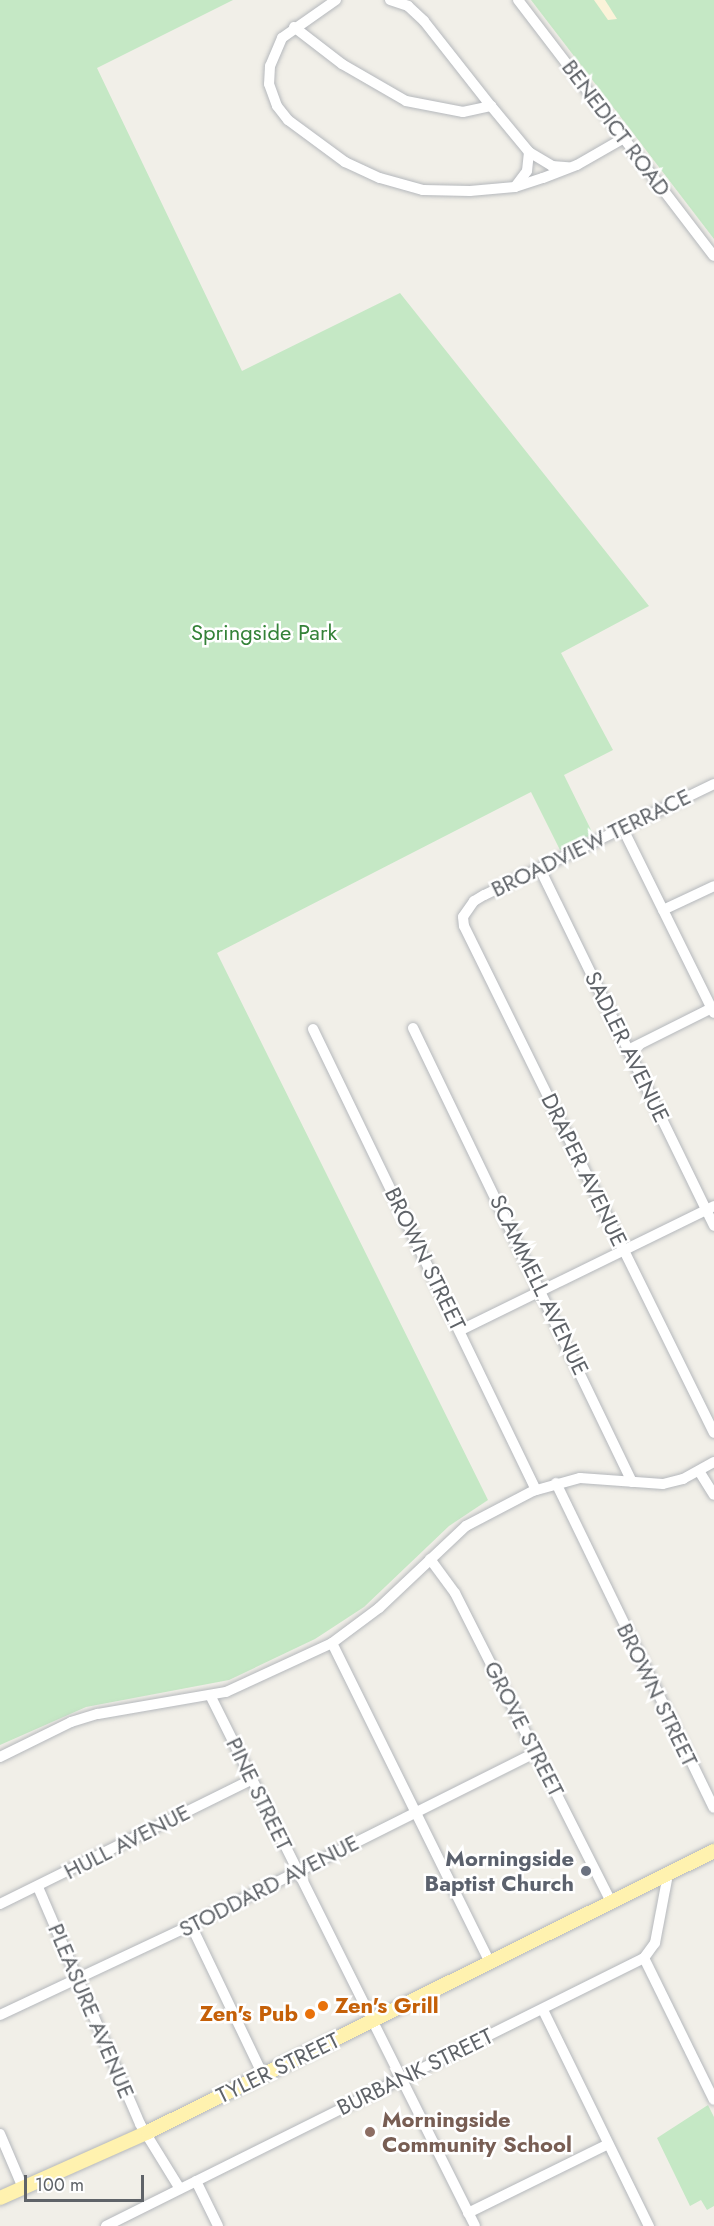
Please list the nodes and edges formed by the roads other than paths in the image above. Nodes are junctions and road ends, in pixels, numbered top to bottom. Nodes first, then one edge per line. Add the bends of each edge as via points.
1 (336, 0) edge
2 (390, 0) edge
3 (518, 0) edge
4 (404, 3) edge
5 (294, 27) junction
6 (491, 106) junction
7 (624, 138) junction
8 (529, 152) junction
9 (572, 167) junction
10 (515, 187) junction
11 (714, 256) edge
12 (714, 784) edge
13 (623, 828) junction
14 (540, 869) junction
15 (714, 886) edge
16 (470, 906) joint
17 (663, 910) junction
18 (713, 1009) edge
19 (413, 1028) dead end
20 (314, 1029) dead end
21 (628, 1050) junction
22 (710, 1208) edge
23 (714, 1226) edge
24 (624, 1250) junction
25 (543, 1292) junction
26 (460, 1330) junction
27 (714, 1433) edge
28 (714, 1462) edge
29 (699, 1471) junction
30 (632, 1482) junction
31 (556, 1483) junction
32 (536, 1490) junction
33 (714, 1495) edge
34 (430, 1559) junction
35 (332, 1643) junction
36 (210, 1695) junction
37 (536, 1752) junction
38 (0, 1757) edge
39 (253, 1779) junction
40 (714, 1808) edge
41 (415, 1812) junction
42 (714, 1851) edge
43 (297, 1872) junction
44 (668, 1874) junction
45 (39, 1887) junction
46 (611, 1902) junction
47 (0, 1905) edge
48 (191, 1925) junction
49 (644, 1958) junction
50 (490, 1962) junction
51 (77, 1981) junction
52 (543, 2010) junction
53 (0, 2015) edge
54 (373, 2022) junction
55 (263, 2075) junction
56 (402, 2078) junction
57 (714, 2100) edge
58 (148, 2132) junction
59 (0, 2134) edge
60 (608, 2144) junction
61 (196, 2181) junction
62 (23, 2188) junction
63 (180, 2189) junction
64 (0, 2198) edge
65 (468, 2213) junction
66 (106, 2226) edge
67 (218, 2226) edge
68 (475, 2226) edge
69 (649, 2226) edge

1 - 5 street
2 - 4 street
3 - 7 street, BENEDICT ROAD
4 - 6 street via 424,21
5 - 6 street via 342,64 406,101 463,112
5 - 10 street via 274,52 269,84 277,106 310,140 380,178 423,190
6 - 8 street
7 - 9 street
7 - 11 street, BENEDICT ROAD
8 - 9 street via 552,166
8 - 10 street via 527,171
9 - 10 street
12 - 13 street, BROADVIEW TERRACE
13 - 14 street, BROADVIEW TERRACE
13 - 17 street
14 - 16 street, BROADVIEW TERRACE via 484,895
14 - 21 street, SADLER AVENUE
15 - 17 street
16 - 24 street, DRAPER AVENUE via 463,917 464,926
17 - 18 street
18 - 21 street
19 - 25 street, SCAMMELL AVENUE
20 - 26 street, BROWN STREET
21 - 22 street, SADLER AVENUE
22 - 23 street, SADLER AVENUE
22 - 24 street
24 - 25 street
24 - 27 street, DRAPER AVENUE
25 - 26 street
25 - 30 street, SCAMMELL AVENUE
26 - 32 street, BROWN STREET
28 - 29 street
29 - 30 street via 663,1484
29 - 33 street
30 - 31 street via 605,1477
31 - 32 street
31 - 40 street, BROWN STREET
32 - 34 street via 466,1526
34 - 35 street via 379,1608
34 - 37 street, GROVE STREET via 455,1593
35 - 36 street
35 - 41 street
36 - 38 street via 71,1722
36 - 39 street, PINE STREET
37 - 41 street, STODDARD AVENUE
37 - 46 street, GROVE STREET
39 - 43 street, PINE STREET
39 - 45 street, HULL AVENUE
41 - 43 street, STODDARD AVENUE
41 - 50 street
42 - 44 main road, TYLER STREET
43 - 48 street, STODDARD AVENUE
43 - 54 street, PINE STREET
44 - 46 main road, TYLER STREET
44 - 49 street via 654,1943
45 - 47 street, HULL AVENUE
45 - 51 street, PLEASURE AVENUE
46 - 50 main road, TYLER STREET
48 - 51 street, STODDARD AVENUE
48 - 55 street
49 - 52 street, BURBANK STREET
49 - 57 street
50 - 54 main road, TYLER STREET
51 - 53 street, STODDARD AVENUE
51 - 58 street, PLEASURE AVENUE via 112,2050 140,2124
52 - 56 street, BURBANK STREET
52 - 60 street
54 - 55 main road, TYLER STREET
54 - 56 street, PINE STREET
55 - 58 main road, TYLER STREET
56 - 61 street, BURBANK STREET
56 - 65 street, PINE STREET
58 - 62 main road, TYLER STREET
58 - 63 street, PLEASURE AVENUE
59 - 62 street
60 - 65 street
60 - 69 street
61 - 63 street, BURBANK STREET
61 - 67 street
62 - 64 main road, TYLER STREET
63 - 66 street, BURBANK STREET
65 - 68 street, PINE STREET

